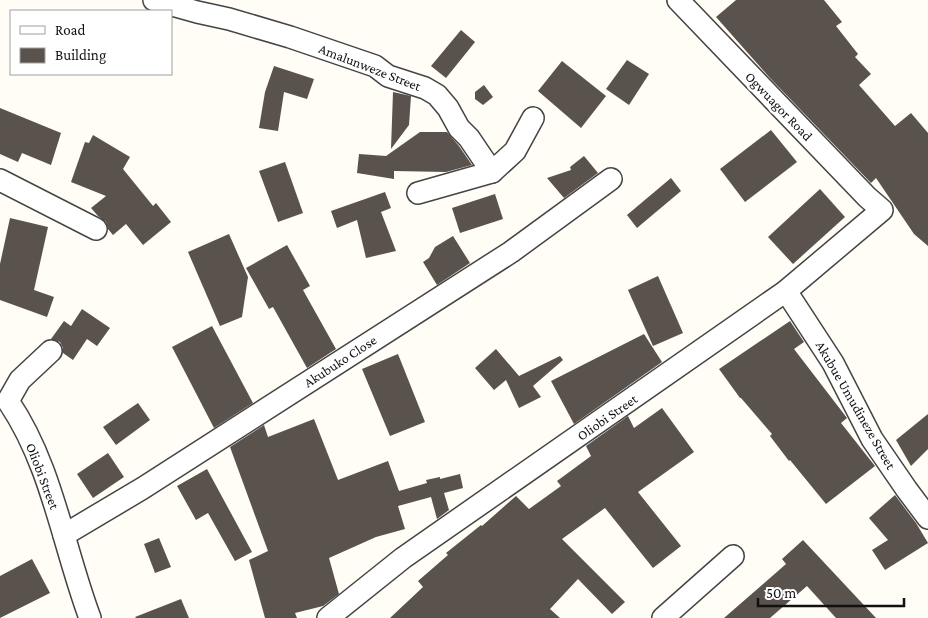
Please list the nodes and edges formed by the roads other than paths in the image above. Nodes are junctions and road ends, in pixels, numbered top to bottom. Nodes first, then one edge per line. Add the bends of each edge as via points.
1 (154, 0) edge
2 (678, 0) edge
3 (533, 118) dead end
4 (492, 172) junction
5 (611, 179) dead end
6 (0, 180) edge
7 (418, 193) dead end
8 (882, 210) joint
9 (96, 229) dead end
10 (786, 291) junction
11 (51, 351) dead end
12 (4, 399) edge
13 (928, 518) edge
14 (64, 535) junction
15 (733, 556) dead end
16 (90, 618) edge
17 (328, 618) edge
18 (663, 618) edge

1 - 4 street, Amalunweze Street via 290,37 375,66 388,76 425,88 437,95 448,108
2 - 8 street, Ogwuagor Road
3 - 4 street via 515,151
4 - 7 street
5 - 14 street, Akubuko Close via 511,252
6 - 9 street
8 - 10 street, Oliobi Street
10 - 13 street, Akubue Umudineze Street via 833,363 872,439
10 - 17 street, Oliobi Street via 403,558
11 - 12 street, Oliobi Street
12 - 14 street, Oliobi Street via 21,419
14 - 16 street, Oliobi Street
15 - 18 street

